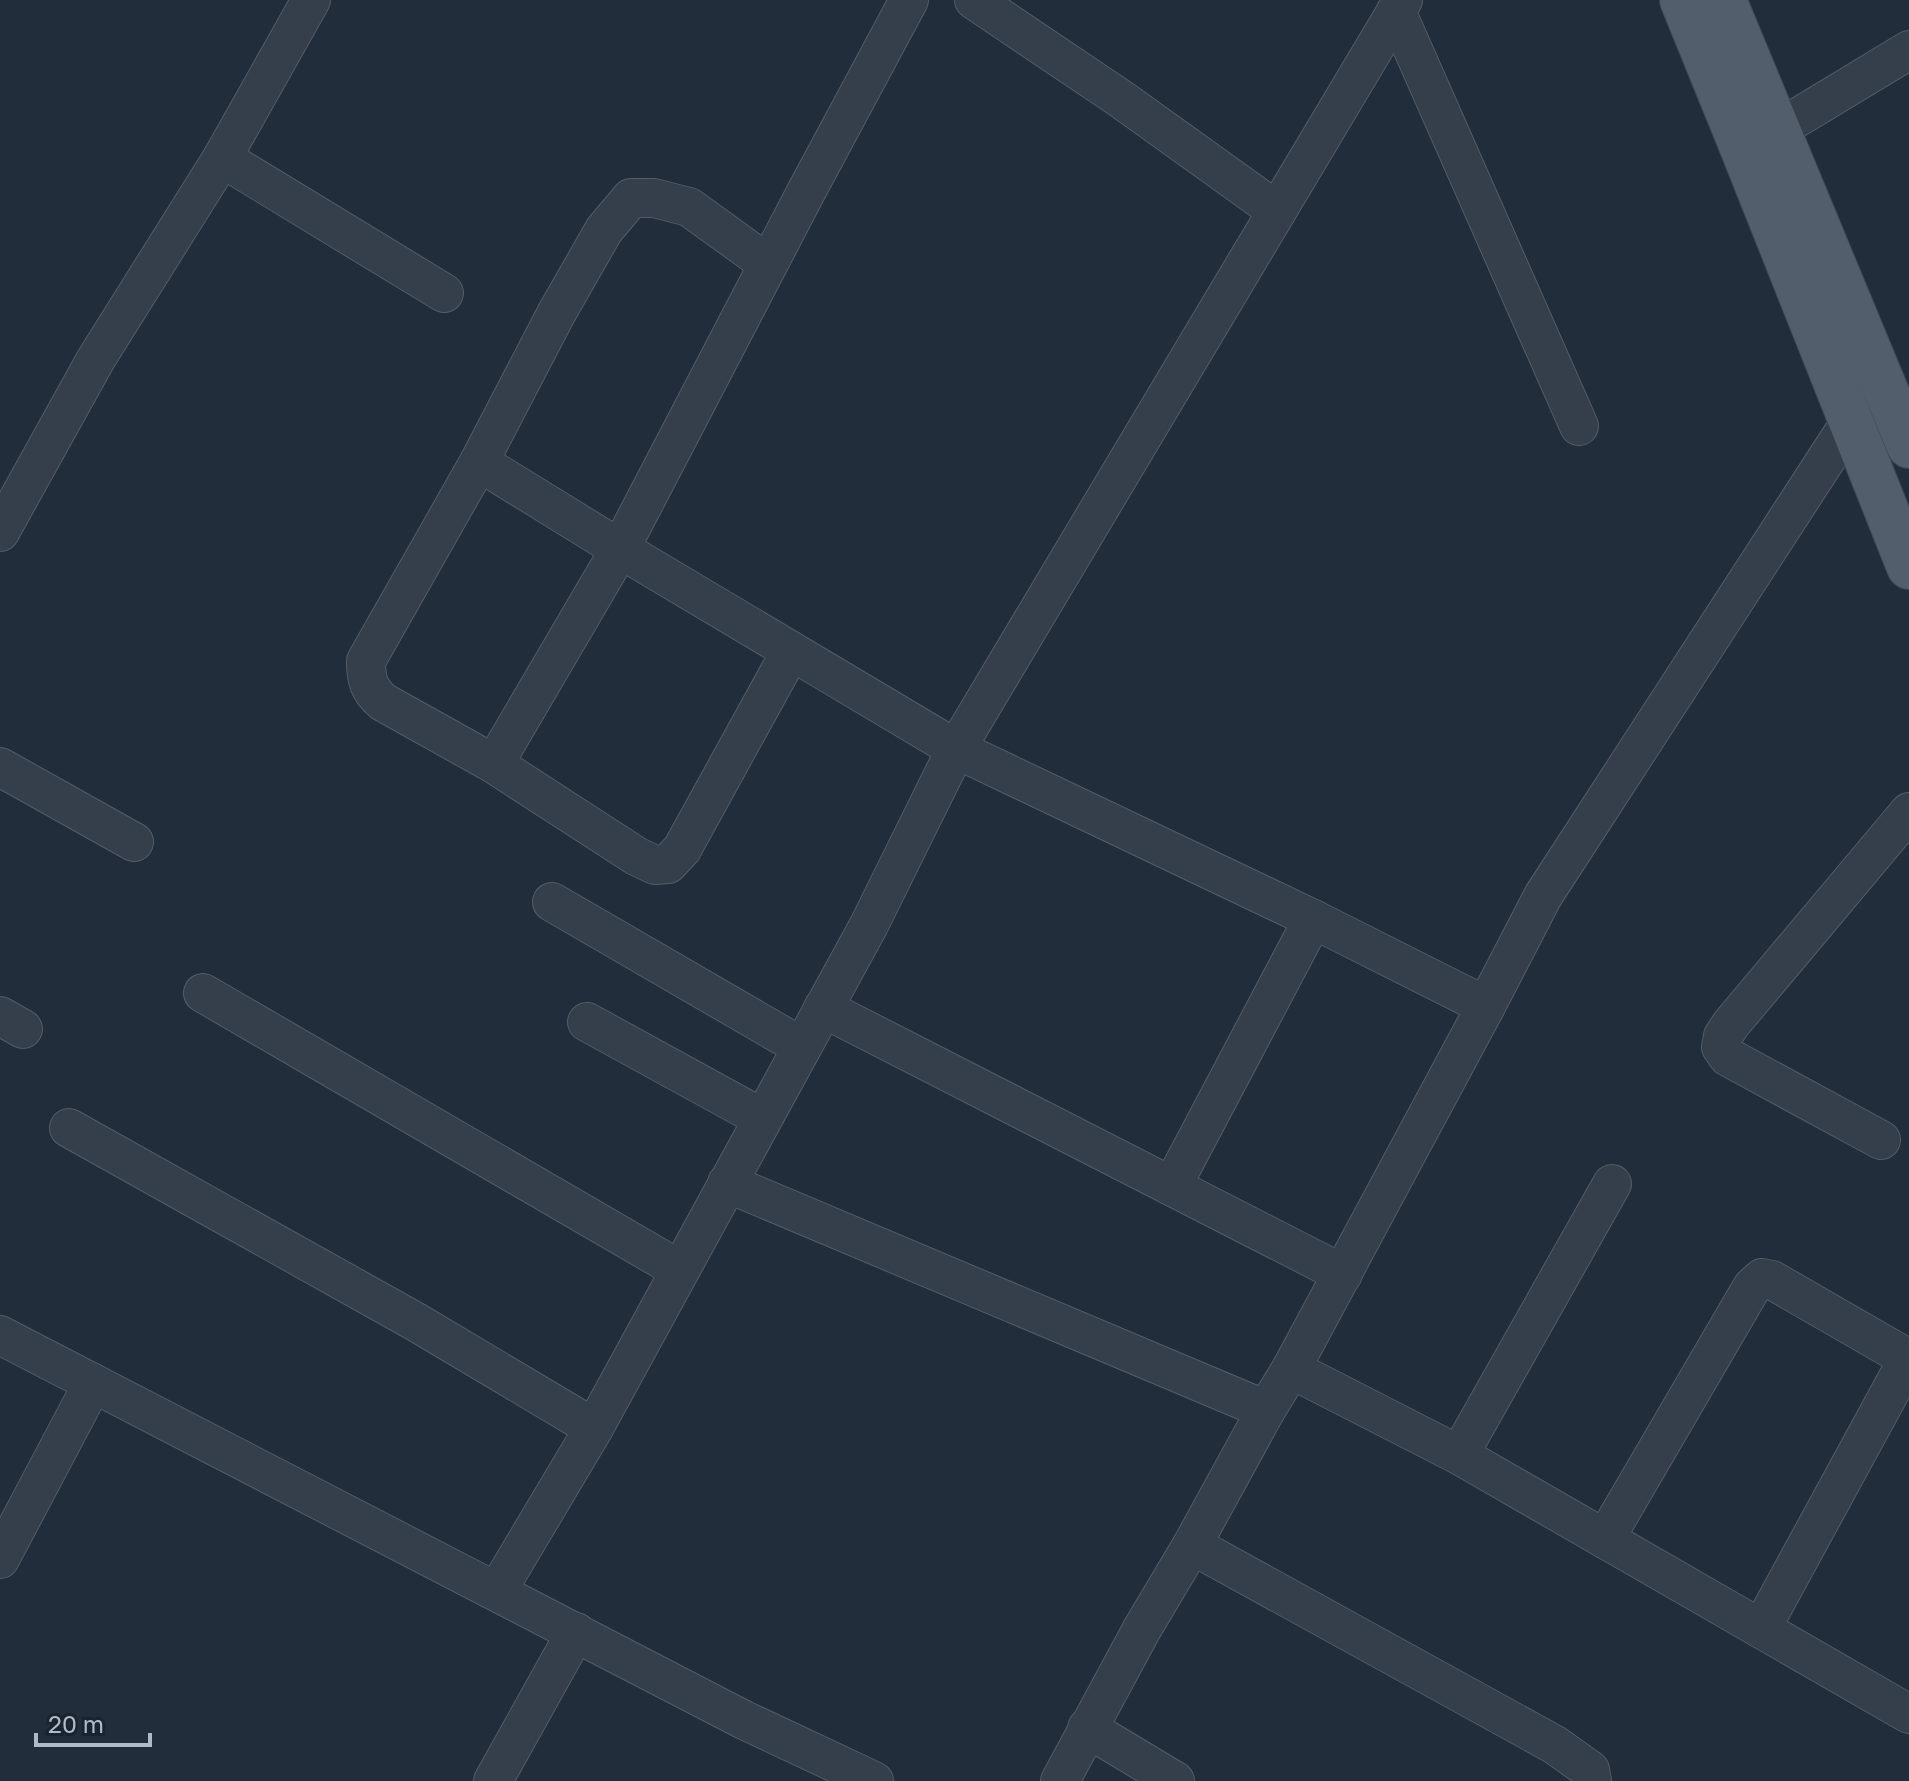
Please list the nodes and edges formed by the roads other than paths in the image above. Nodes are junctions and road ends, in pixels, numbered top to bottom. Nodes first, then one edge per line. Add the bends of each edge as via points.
1 (311, 0) edge
2 (909, 0) edge
3 (974, 0) edge
4 (1682, 0) edge
5 (1724, 0) edge
6 (1400, 6) edge
7 (1909, 50) edge
8 (1760, 140) junction
9 (222, 158) junction
10 (1277, 211) junction
11 (768, 264) junction
12 (444, 293) dead end
13 (1891, 400) junction
14 (1851, 421) junction
15 (1579, 426) dead end
16 (1909, 446) edge
17 (479, 462) junction
18 (0, 532) edge
19 (620, 549) junction
20 (1909, 567) edge
21 (791, 651) junction
22 (956, 749) junction
23 (494, 764) junction
24 (0, 767) edge
25 (1909, 812) edge
26 (134, 842) dead end
27 (552, 902) dead end
28 (1313, 919) junction
29 (203, 993) dead end
30 (1486, 1006) junction
31 (823, 1008) junction
32 (587, 1022) dead end
33 (802, 1047) junction
34 (762, 1118) junction
35 (69, 1128) dead end
36 (1881, 1140) dead end
37 (727, 1183) junction
38 (1612, 1184) dead end
39 (1172, 1186) junction
40 (680, 1270) junction
41 (1343, 1274) junction
42 (0, 1335) edge
43 (1909, 1359) edge
44 (1291, 1369) junction
45 (93, 1383) junction
46 (1266, 1410) junction
47 (594, 1428) junction
48 (1459, 1455) junction
49 (1605, 1539) junction
50 (1192, 1545) junction
51 (3, 1546) edge
52 (497, 1591) junction
53 (1761, 1629) junction
54 (576, 1632) junction
55 (1909, 1714) edge
56 (1087, 1728) junction
57 (493, 1781) edge
58 (874, 1781) edge
59 (1060, 1781) edge
60 (1175, 1781) edge
61 (1592, 1781) edge

1 - 9 street
2 - 11 street
3 - 10 street
4 - 8 main road
5 - 8 main road
6 - 10 street
6 - 15 street
7 - 8 street
8 - 13 main road
8 - 14 main road
9 - 12 street
9 - 18 street via 96,359
10 - 22 street
11 - 17 street via 689,207 631,198 604,230
11 - 19 street
13 - 14 street
13 - 16 main road
14 - 20 main road
14 - 30 street via 1543,896
17 - 19 street
17 - 23 street via 366,661 366,678 383,702
19 - 21 street
19 - 23 street
21 - 22 street
21 - 23 street via 682,849 668,864 655,865 636,856
22 - 28 street
22 - 31 street
24 - 26 street
25 - 36 street via 1731,1024 1721,1047 1728,1057
27 - 33 street
28 - 30 street
28 - 39 street
29 - 40 street
30 - 41 street
31 - 33 street
31 - 39 street
32 - 34 street
33 - 34 street
34 - 37 street
35 - 47 street
37 - 40 street
37 - 46 street
38 - 48 street
39 - 41 street
40 - 47 street
41 - 44 street
42 - 45 street
43 - 49 street via 1762,1278
43 - 53 street
44 - 46 street
44 - 48 street
45 - 51 street
45 - 52 street
46 - 50 street
47 - 52 street
48 - 49 street
49 - 53 street
50 - 56 street
50 - 61 street via 1555,1745 1590,1770
52 - 54 street
53 - 55 street
54 - 57 street
54 - 58 street
56 - 59 street
56 - 60 street

